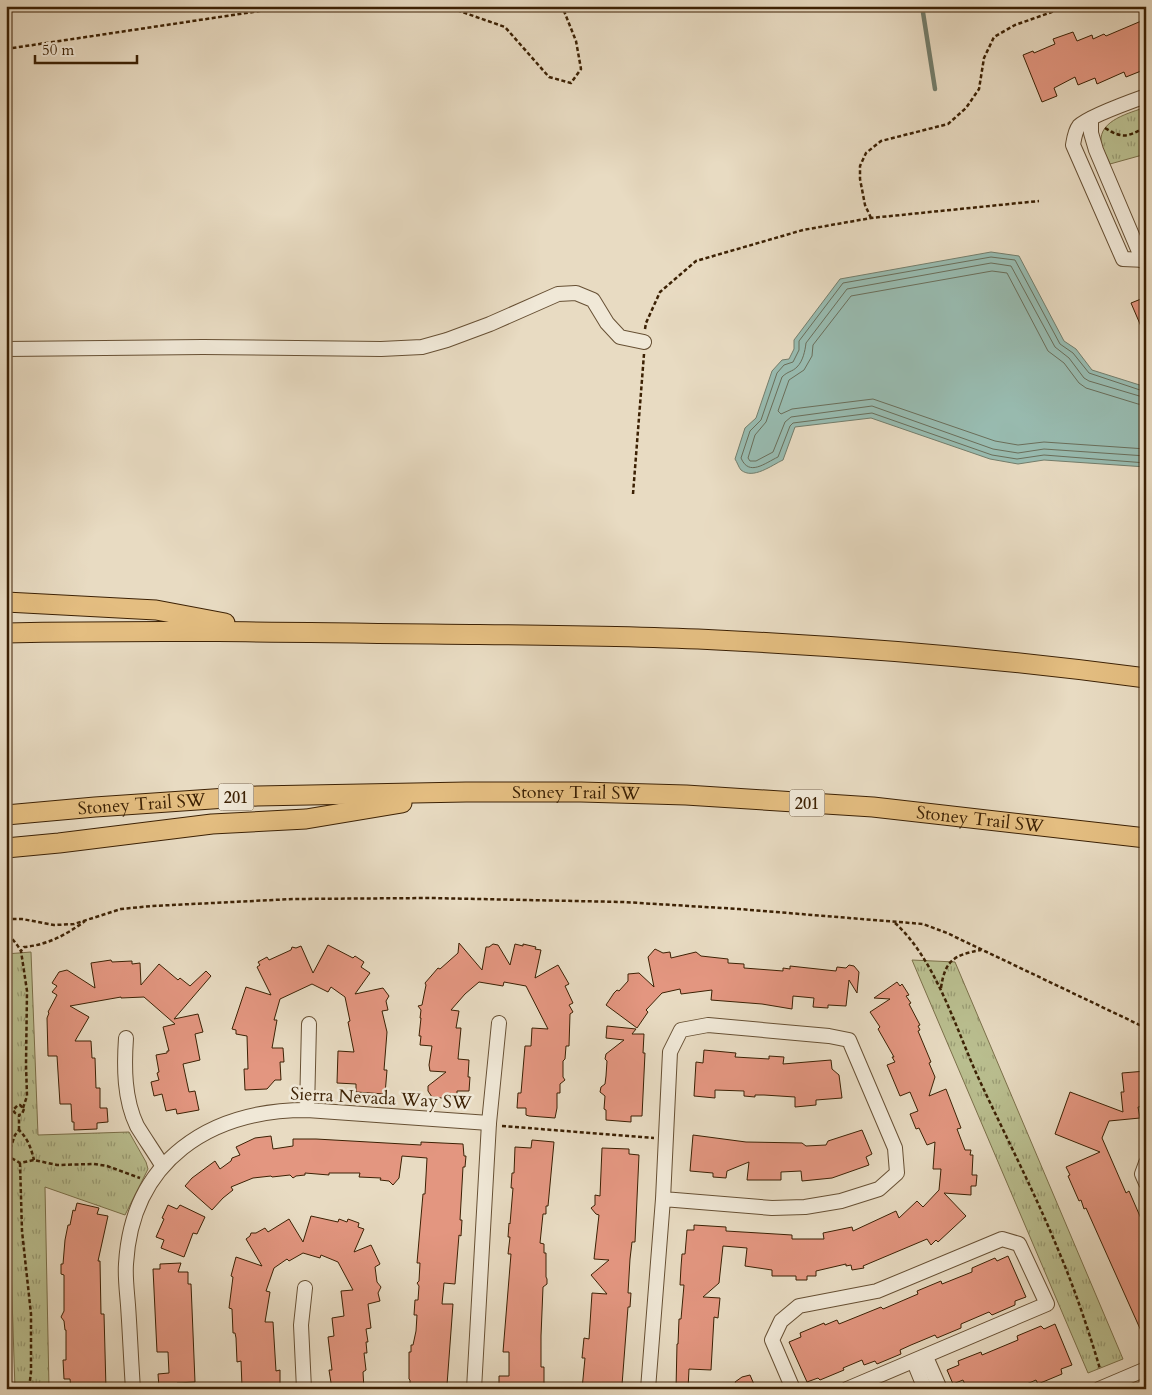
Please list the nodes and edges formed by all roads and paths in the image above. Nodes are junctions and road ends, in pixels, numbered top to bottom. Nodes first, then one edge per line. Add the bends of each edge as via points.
1 (293, 6) edge
2 (445, 6) edge
3 (562, 6) edge
4 (1069, 6) edge
5 (6, 49) edge
6 (1146, 96) edge
7 (1091, 119) junction
8 (1146, 128) edge
9 (1038, 201) dead end
10 (871, 218) junction
11 (1144, 260) edge
12 (644, 342) junction
13 (6, 350) edge
14 (633, 494) dead end
15 (6, 602) edge
16 (273, 631) junction
17 (6, 633) edge
18 (1146, 678) edge
19 (466, 792) junction
20 (6, 815) edge
21 (1146, 838) edge
22 (6, 848) edge
23 (6, 919) edge
24 (86, 920) junction
25 (894, 922) junction
26 (6, 928) edge
27 (982, 950) junction
28 (21, 951) junction
29 (941, 990) junction
30 (309, 1024) dead end
31 (498, 1024) dead end
32 (1146, 1028) edge
33 (126, 1038) dead end
34 (23, 1108) junction
35 (307, 1110) junction
36 (19, 1115) junction
37 (495, 1125) junction
38 (19, 1130) junction
39 (666, 1138) junction
40 (7, 1155) edge
41 (34, 1160) junction
42 (20, 1163) junction
43 (1146, 1163) edge
44 (162, 1165) junction
45 (144, 1179) dead end
46 (1146, 1183) edge
47 (663, 1199) junction
48 (305, 1288) dead end
49 (920, 1359) junction
50 (1146, 1369) edge
51 (1100, 1370) dead end
52 (29, 1389) edge
53 (133, 1389) edge
54 (304, 1389) edge
55 (474, 1389) edge
56 (648, 1389) edge
57 (793, 1389) edge
58 (846, 1389) edge
59 (925, 1389) edge
60 (940, 1389) edge
61 (1099, 1389) edge

1 - 5 path
2 - 3 path via 505,27 549,77 571,83 581,69 576,41
4 - 10 path via 1015,25 994,37 984,58 978,89 966,108 948,124 881,141 866,152 860,166 860,179
6 - 7 street
7 - 8 path via 1118,136
7 - 11 street via 1090,133 1096,150
7 - 11 street via 1079,126 1073,145 1123,259
9 - 10 path
10 - 12 path via 803,230 696,261 660,292 646,323
12 - 13 street via 620,337 593,300 576,293 558,294 490,324 422,347
12 - 14 path
15 - 16 highway via 156,610
16 - 17 highway
16 - 18 highway via 717,640 988,660
19 - 20 highway, Stoney Trail SW / 201 via 257,796
19 - 21 highway, Stoney Trail SW / 201 via 686,795 873,807
19 - 22 highway via 306,819 212,824
23 - 24 path via 54,925
24 - 25 path via 121,909 152,906 293,899 430,898 622,902
24 - 28 path via 66,935 38,946 24,947
25 - 27 path via 923,924
25 - 29 path via 912,940
26 - 28 path
27 - 29 path via 958,955 951,960 944,970
27 - 32 path
28 - 34 path via 27,991 27,1096
29 - 51 path via 1058,1248
30 - 35 street
31 - 37 street
33 - 44 street via 127,1094 136,1124
34 - 36 path via 24,1112
34 - 36 path via 15,1106 14,1112
35 - 37 street, Sierra Nevada Way SW
35 - 44 street, Sierra Nevada Way SW via 269,1112 233,1121 188,1144
36 - 38 path
37 - 39 path
37 - 55 street, Sierra Nevada Way SW
38 - 40 path
38 - 41 path via 30,1144
39 - 47 street
39 - 47 street via 670,1052 681,1030 708,1025 829,1036 848,1040 895,1148 897,1173 879,1189 841,1201 805,1207 772,1208
40 - 42 path
41 - 42 path
41 - 45 path via 57,1165 107,1166
42 - 52 path via 22,1231 32,1320
43 - 46 street via 1142,1174
44 - 53 street, Sierra Nevada Way SW via 138,1209 128,1246 126,1265
47 - 56 street
48 - 54 street via 301,1325
49 - 57 street via 1047,1304 1019,1244 1002,1238 877,1290 799,1306 781,1321 772,1340
49 - 58 street
49 - 59 street
49 - 60 street
50 - 61 street

